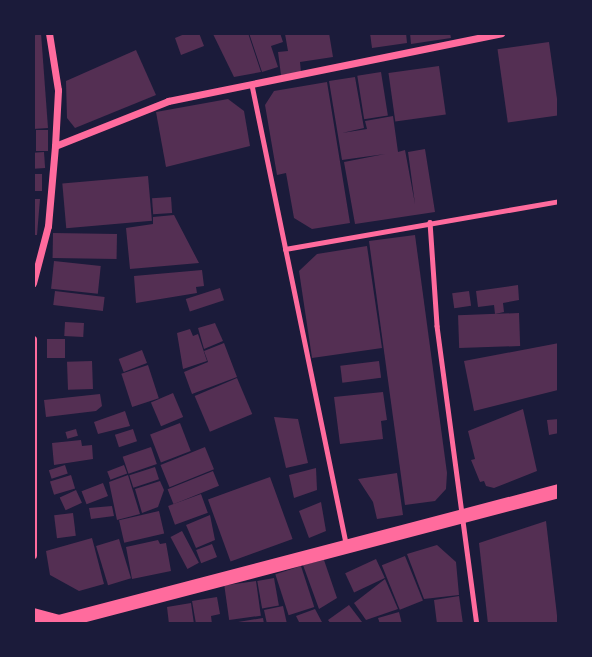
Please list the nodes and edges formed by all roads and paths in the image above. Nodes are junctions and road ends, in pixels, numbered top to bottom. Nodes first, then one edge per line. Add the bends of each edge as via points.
1 (49, 33) edge
2 (500, 33) edge
3 (252, 85) junction
4 (55, 146) junction
5 (559, 201) edge
6 (430, 222) junction
7 (285, 249) junction
8 (33, 283) edge
9 (33, 339) edge
10 (559, 491) edge
11 (463, 519) junction
12 (346, 545) junction
13 (33, 555) edge
14 (33, 615) edge
15 (477, 624) edge

1 - 4 street via 58,90
2 - 3 street
3 - 4 street via 169,101
3 - 7 lane
4 - 8 street via 48,226
5 - 6 lane
6 - 7 lane
6 - 11 lane via 437,326
7 - 12 lane
9 - 13 street
10 - 11 main road
11 - 12 main road
11 - 15 lane
12 - 14 main road via 59,622

